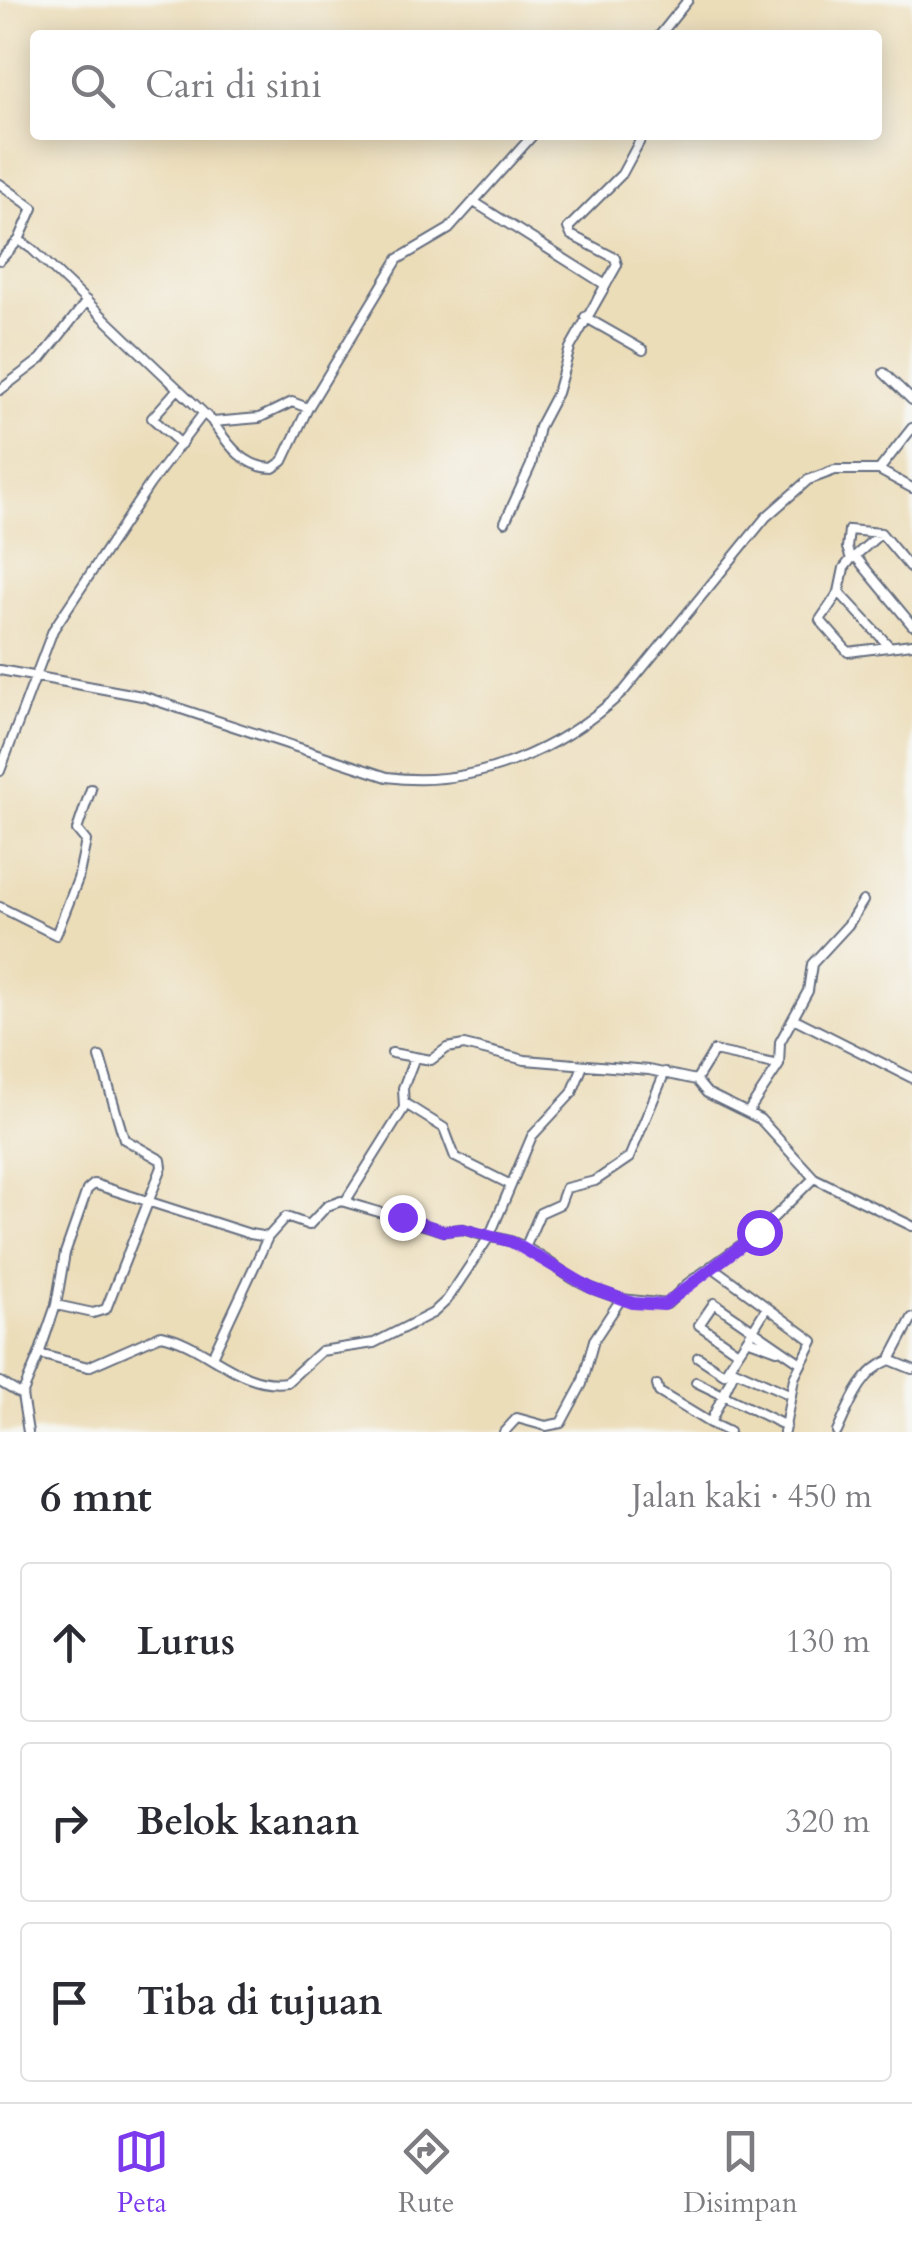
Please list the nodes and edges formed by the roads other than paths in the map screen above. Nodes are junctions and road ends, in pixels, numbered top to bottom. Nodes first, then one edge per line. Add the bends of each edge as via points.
1 (688, 0) edge
2 (664, 30) edge
3 (529, 140) edge
4 (640, 140) edge
5 (0, 184) edge
6 (474, 202) junction
7 (18, 240) junction
8 (0, 260) edge
9 (604, 284) junction
10 (87, 301) junction
11 (585, 316) junction
12 (643, 350) dead end
13 (884, 373) dead end
14 (0, 390) edge
15 (177, 390) junction
16 (912, 400) edge
17 (308, 408) junction
18 (203, 414) junction
19 (213, 422) junction
20 (912, 428) edge
21 (181, 444) junction
22 (879, 470) junction
23 (912, 488) edge
24 (505, 522) dead end
25 (881, 533) junction
26 (853, 558) junction
27 (912, 570) edge
28 (839, 592) junction
29 (912, 625) edge
30 (912, 644) edge
31 (890, 648) junction
32 (0, 670) edge
33 (34, 675) junction
34 (0, 771) edge
35 (91, 789) dead end
36 (862, 900) dead end
37 (0, 908) edge
38 (795, 1019) junction
39 (392, 1053) dead end
40 (100, 1057) dead end
41 (414, 1057) junction
42 (778, 1065) junction
43 (582, 1068) junction
44 (666, 1072) junction
45 (912, 1078) edge
46 (696, 1080) junction
47 (404, 1102) junction
48 (748, 1112) junction
49 (814, 1178) junction
50 (510, 1184) junction
51 (344, 1202) junction
52 (150, 1203) junction
53 (912, 1226) edge
54 (268, 1236) junction
55 (489, 1238) junction
56 (525, 1248) junction
57 (712, 1266) junction
58 (621, 1300) junction
59 (56, 1305) junction
60 (767, 1308) junction
61 (911, 1324) edge
62 (753, 1330) junction
63 (747, 1339) junction
64 (738, 1352) junction
65 (39, 1354) junction
66 (790, 1355) junction
67 (698, 1357) dead end
68 (212, 1358) junction
69 (890, 1360) junction
70 (801, 1363) junction
71 (912, 1369) edge
72 (0, 1382) edge
73 (696, 1382) dead end
74 (657, 1385) dead end
75 (791, 1394) junction
76 (22, 1395) junction
77 (722, 1397) junction
78 (710, 1423) junction
79 (785, 1429) edge
80 (28, 1432) edge
81 (504, 1432) edge
82 (729, 1432) edge
83 (838, 1432) edge

1 - 2 street
3 - 6 street
4 - 9 street via 622,174 568,228 615,258
5 - 7 street via 33,208
6 - 9 street
6 - 17 street via 434,242 398,259
7 - 8 street
7 - 10 street
9 - 11 street
10 - 14 street via 41,358
10 - 15 street
11 - 12 street
11 - 24 street
13 - 16 street
15 - 18 street
15 - 21 street via 152,418
17 - 19 street via 292,402 259,418
17 - 19 street via 283,461 273,468 252,464 230,448
18 - 19 street
18 - 21 street
20 - 22 street
21 - 33 street via 71,601
22 - 23 street
22 - 33 street via 835,470 808,480 766,517 603,711 538,750 467,775 387,777 142,696
25 - 26 street
25 - 26 street via 849,530 846,548
25 - 27 street
26 - 28 street
26 - 29 street
28 - 31 street
28 - 31 street via 820,620 844,650
30 - 31 street
32 - 33 street
33 - 34 street
35 - 37 street via 77,830 86,841 81,866 56,935
36 - 38 street via 812,964
38 - 42 street via 780,1042
38 - 45 street
39 - 41 street
40 - 52 street via 124,1139 162,1162
41 - 43 street via 431,1060 464,1046
41 - 47 street
42 - 46 street via 714,1051
42 - 48 street
43 - 44 street
43 - 50 street via 572,1093 538,1126
44 - 46 street
44 - 56 street via 629,1158 595,1181 566,1188 560,1204 540,1213
46 - 48 street via 707,1093
47 - 50 street via 444,1128 451,1155
47 - 51 street
48 - 49 street
49 - 53 street
49 - 57 street
50 - 55 street
51 - 54 street via 327,1206 310,1226 284,1218
51 - 55 street
52 - 54 street
52 - 59 street via 106,1309
52 - 59 street via 98,1184 88,1188 65,1253
54 - 68 street
55 - 56 street
55 - 68 street via 433,1313 374,1343 321,1351 287,1382 244,1376
56 - 58 street
57 - 58 street via 668,1304
57 - 60 street
58 - 81 street via 594,1340 582,1384 561,1423 517,1418
59 - 65 street
60 - 62 street
60 - 70 street via 813,1341
61 - 69 street
62 - 63 street
62 - 64 street via 714,1303 706,1314 699,1325
62 - 66 street
63 - 64 street
63 - 66 street
64 - 67 street via 724,1374
65 - 68 street via 88,1367 160,1335
65 - 76 street
66 - 70 street
69 - 71 street
69 - 83 street via 864,1380
70 - 75 street
72 - 76 street
73 - 77 street
74 - 78 street
75 - 77 street via 735,1370
75 - 79 street
76 - 80 street
77 - 78 street
77 - 79 street
78 - 82 street

